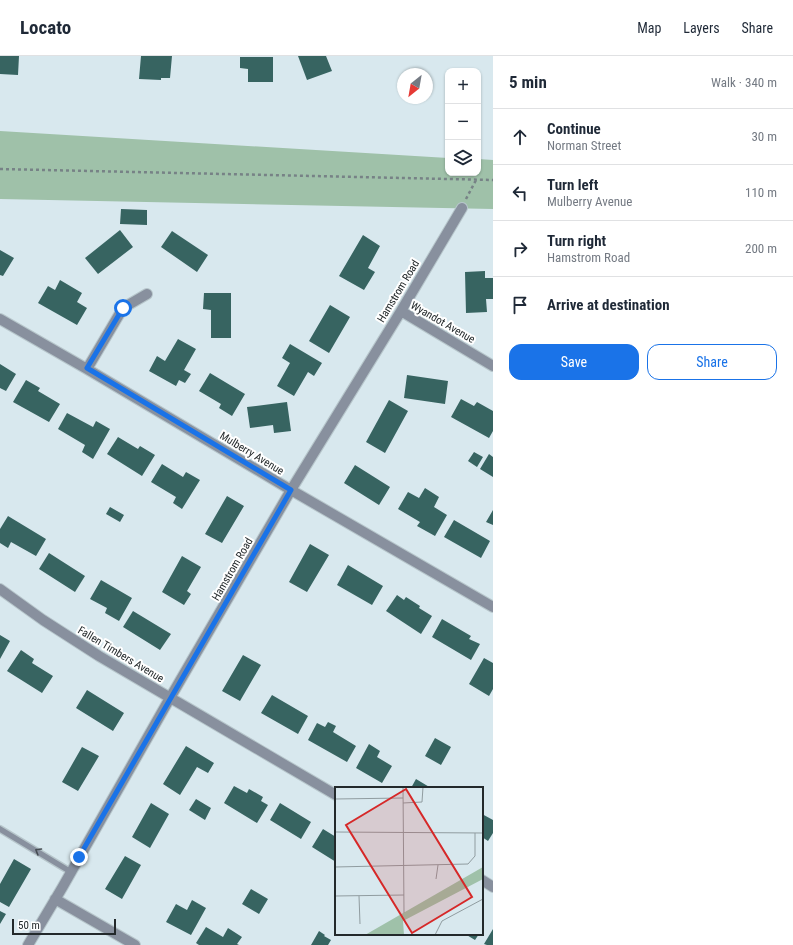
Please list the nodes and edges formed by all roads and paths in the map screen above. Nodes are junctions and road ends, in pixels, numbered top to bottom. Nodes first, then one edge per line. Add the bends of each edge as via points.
1 (0, 169) edge
2 (476, 180) junction
3 (493, 180) edge
4 (462, 208) joint
5 (147, 294) dead end
6 (401, 311) junction
7 (0, 319) edge
8 (493, 366) edge
9 (87, 368) junction
10 (291, 490) junction
11 (0, 589) edge
12 (493, 606) edge
13 (170, 698) junction
14 (335, 794) edge
15 (0, 829) edge
16 (71, 872) junction
17 (483, 881) edge
18 (493, 887) edge
19 (55, 899) junction
20 (28, 945) edge
21 (135, 945) edge

1 - 2 path
2 - 3 path
2 - 4 path
4 - 6 street, Hamstrom Road
5 - 9 street via 123,308
6 - 8 street, Wyandot Avenue
6 - 10 street, Hamstrom Road
7 - 9 street, Mulberry Avenue
9 - 10 street, Mulberry Avenue
10 - 12 street, Mulberry Avenue
10 - 13 street, Hamstrom Road
11 - 13 street, Fallen Timbers Avenue via 99,656
13 - 14 street, Fallen Timbers Avenue
13 - 16 street, Hamstrom Road
16 -> 15 lane
16 - 19 street, Hamstrom Road
17 - 18 street
19 - 20 street, Hamstrom Road
19 - 21 street

